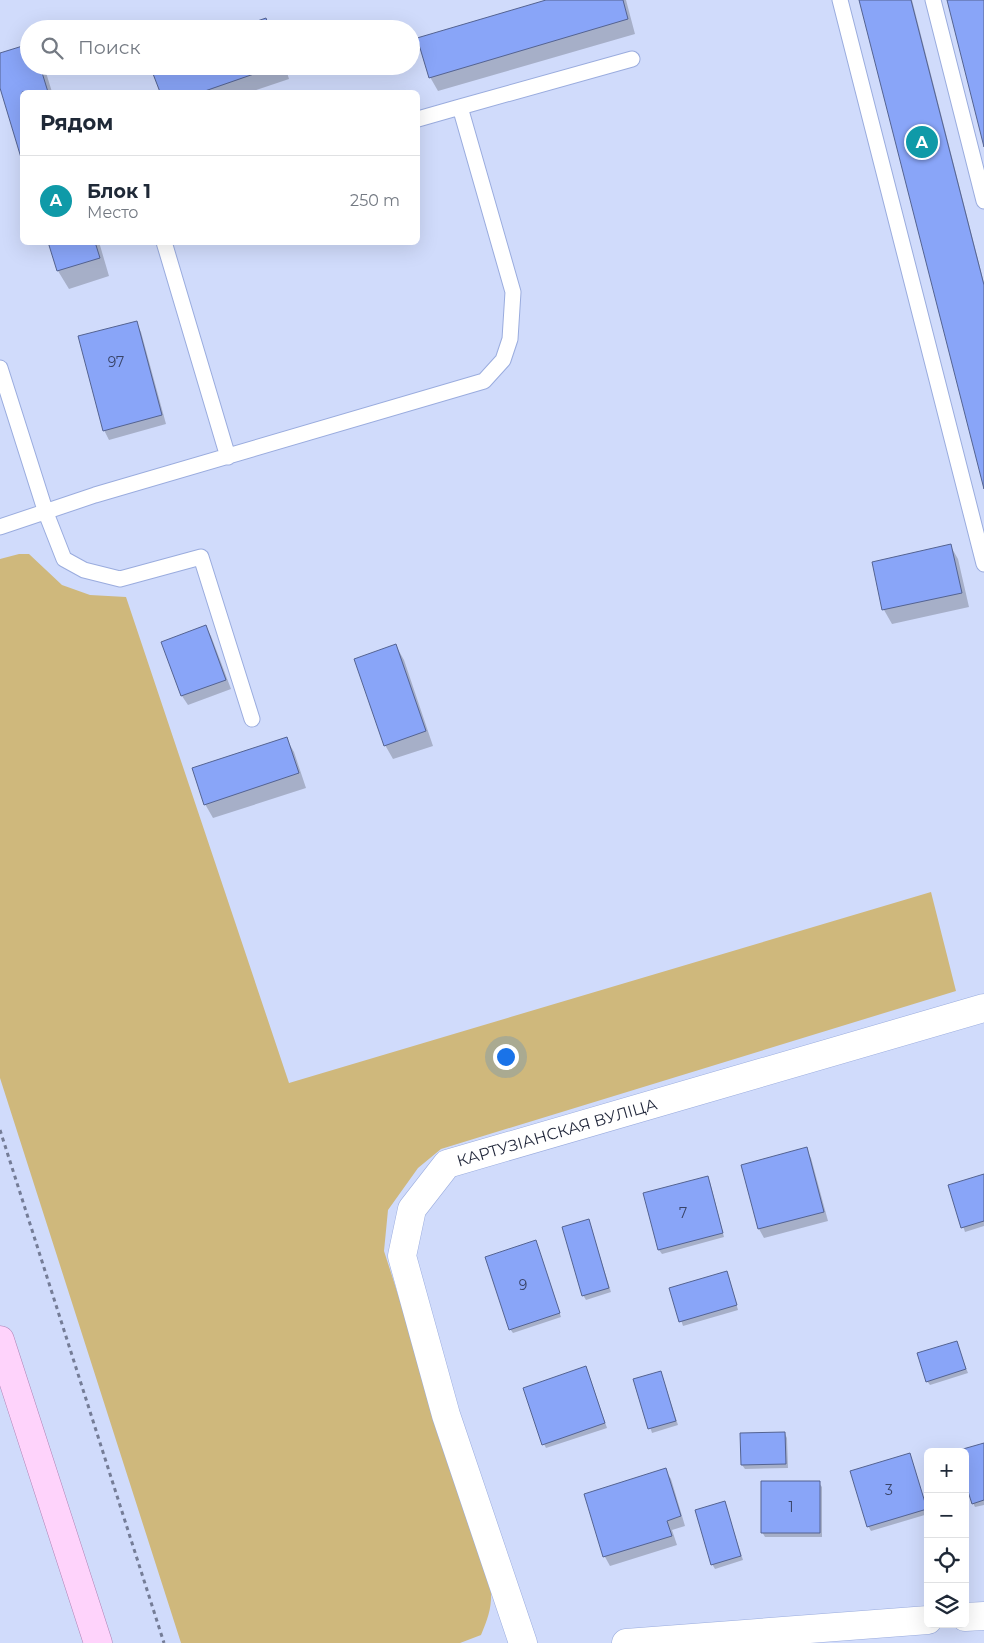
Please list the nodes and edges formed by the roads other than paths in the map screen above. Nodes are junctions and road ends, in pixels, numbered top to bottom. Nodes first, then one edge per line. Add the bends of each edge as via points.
1 (840, 0) edge
2 (933, 0) edge
3 (632, 59) dead end
4 (460, 107) junction
5 (420, 119) edge
6 (984, 201) edge
7 (165, 245) edge
8 (0, 368) edge
9 (228, 457) junction
10 (46, 512) junction
11 (0, 527) edge
12 (984, 564) edge
13 (252, 719) dead end
14 (984, 1008) edge
15 (0, 1340) edge
16 (984, 1616) edge
17 (969, 1618) edge
18 (924, 1620) edge
19 (98, 1643) edge
20 (523, 1643) edge
21 (626, 1643) edge

1 - 12 lane
2 - 6 lane
3 - 4 lane
4 - 5 lane
4 - 9 lane via 513,292 510,339 503,360 484,381
7 - 9 lane
8 - 10 lane
9 - 10 lane
10 - 11 lane
10 - 13 lane via 64,559 84,570 120,578 201,557
14 - 20 street, КАРТУЗІАНСКАЯ ВУЛІЦА via 447,1164 412,1209 402,1256 446,1415
15 - 19 main road
16 - 17 street
18 - 21 street

